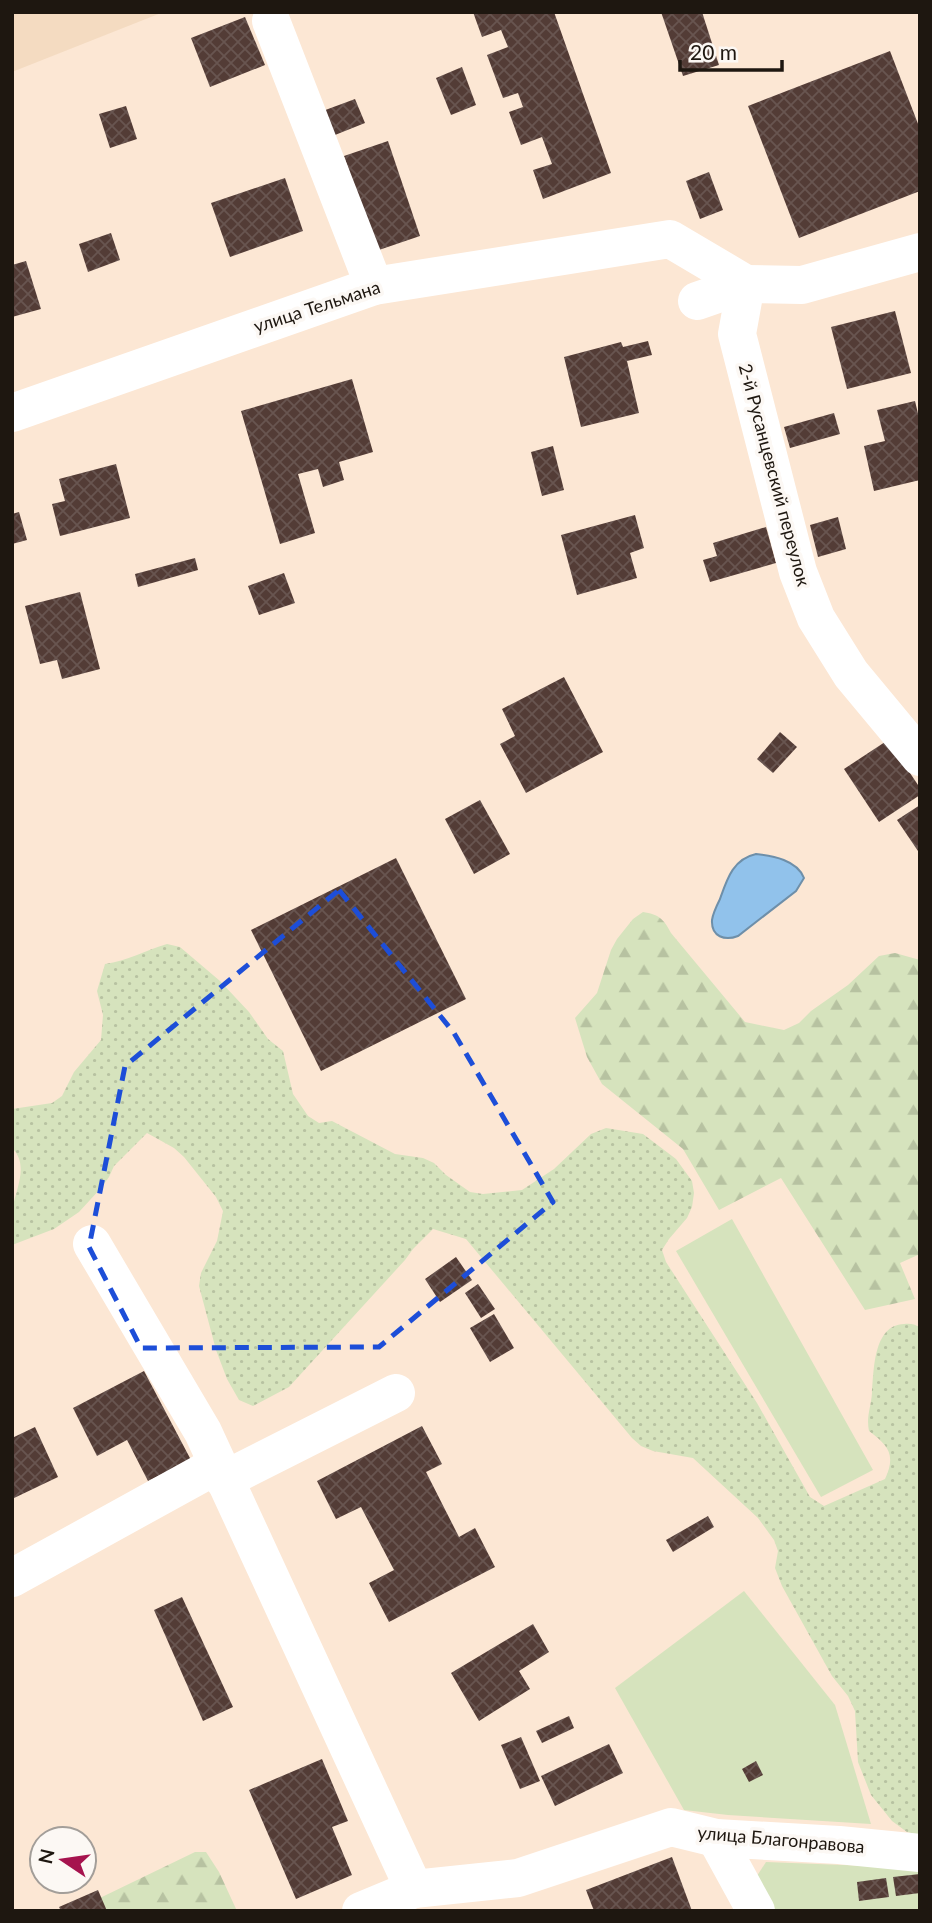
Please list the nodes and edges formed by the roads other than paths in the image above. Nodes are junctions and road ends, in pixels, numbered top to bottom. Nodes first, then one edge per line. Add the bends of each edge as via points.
1 (271, 22) dead end
2 (920, 252) edge
3 (746, 284) junction
4 (374, 286) junction
5 (697, 301) dead end
6 (12, 413) edge
7 (920, 757) edge
8 (92, 1244) dead end
9 (396, 1392) dead end
10 (221, 1473) junction
11 (12, 1578) edge
12 (716, 1838) junction
13 (920, 1853) edge
14 (414, 1889) junction
15 (361, 1911) edge
16 (756, 1911) edge

1 - 4 street
2 - 3 street via 802,285
3 - 4 street, улица Тельмана via 670,239
3 - 5 street
3 - 7 street, 2-й Русанцевский переулок via 737,334 798,572 816,618 851,674
4 - 6 street, улица Тельмана
8 - 10 street via 203,1432
9 - 10 street
10 - 11 street
10 - 14 street
12 - 13 street, улица Благонравова
12 - 14 street, улица Благонравова via 671,1828 518,1878
12 - 16 street
14 - 15 street, улица Благонравова

